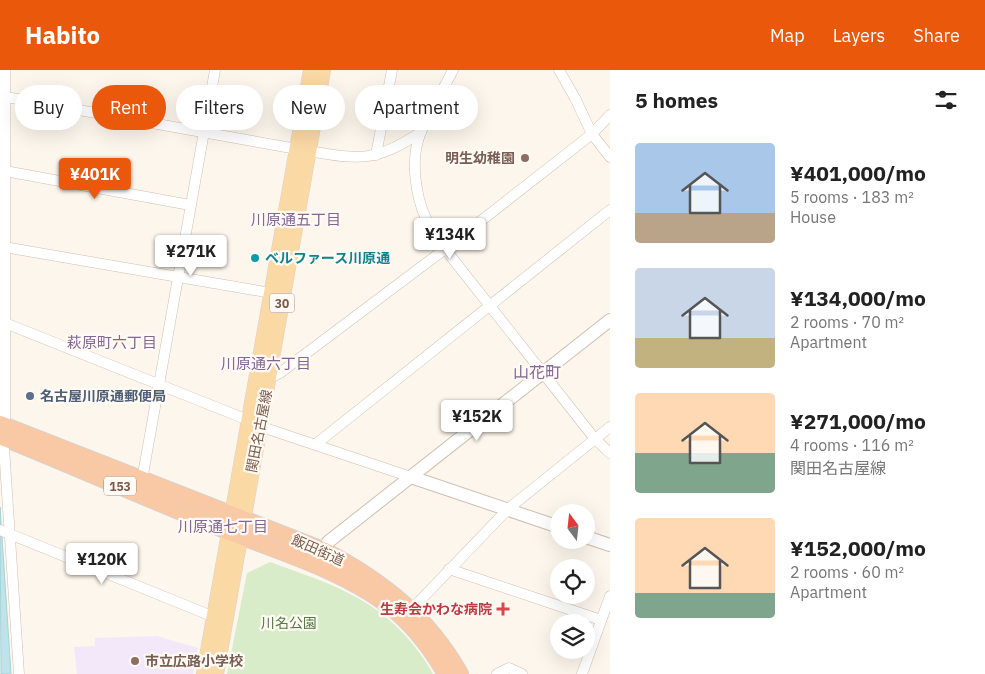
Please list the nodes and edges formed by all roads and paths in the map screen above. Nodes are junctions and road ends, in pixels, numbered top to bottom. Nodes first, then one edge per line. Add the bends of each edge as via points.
1 (5, 70) edge
2 (214, 70) edge
3 (311, 70) edge
4 (323, 70) edge
5 (392, 70) edge
6 (453, 70) edge
7 (558, 70) edge
8 (2, 96) edge
9 (610, 115) edge
10 (204, 132) junction
11 (420, 132) junction
12 (592, 134) junction
13 (303, 150) junction
14 (376, 155) junction
15 (610, 157) edge
16 (4, 171) junction
17 (190, 205) junction
18 (610, 210) edge
19 (4, 247) junction
20 (445, 249) junction
21 (178, 278) junction
22 (277, 294) junction
23 (490, 306) junction
24 (610, 320) edge
25 (2, 322) edge
26 (544, 372) junction
27 (270, 378) junction
28 (160, 385) junction
29 (253, 423) junction
30 (610, 427) edge
31 (2, 432) edge
32 (595, 439) junction
33 (316, 444) junction
34 (610, 454) edge
35 (411, 477) junction
36 (142, 480) junction
37 (508, 509) junction
38 (237, 517) junction
39 (550, 524) edge
40 (5, 532) edge
41 (234, 534) junction
42 (595, 540) edge
43 (610, 545) edge
44 (322, 559) junction
45 (449, 569) junction
46 (610, 596) edge
47 (411, 610) junction
48 (214, 617) junction
49 (601, 620) junction
50 (19, 674) edge
51 (204, 674) edge
52 (216, 674) edge
53 (446, 674) edge
54 (460, 674) edge
55 (497, 674) edge
56 (522, 674) edge
57 (582, 674) edge

1 - 8 street
2 - 10 street
3 - 13 main road, 関田名古屋線 / 30
4 - 13 main road, 関田名古屋線 / 30
5 - 14 street
6 - 11 street
7 - 12 street
8 - 10 street
8 - 16 street
9 - 12 street
10 - 13 street
10 - 17 street
11 - 14 street via 396,148
11 - 20 street via 416,171 419,199 427,220
12 - 15 street
12 - 20 street
13 - 14 street via 343,157
13 - 22 main road, 関田名古屋線 / 30
16 - 17 street
16 - 19 street
17 - 21 street
18 - 23 street
19 - 21 street
19 - 25 street
20 - 23 street
20 - 27 street
21 - 22 street
21 - 28 street
22 - 27 main road, 関田名古屋線 / 30
22 - 29 main road, 関田名古屋線 / 30
23 - 26 street
23 - 33 street
24 - 26 street
25 - 28 street
25 - 31 street
26 - 32 street
26 - 35 street
27 - 29 main road, 関田名古屋線 / 30
28 - 29 street
28 - 36 street
29 - 33 street
29 - 38 main road, 関田名古屋線 / 30
30 - 32 street
31 - 36 highway, 飯田街道 / 153
31 - 40 street
31 - 41 highway, 飯田街道 / 153
32 - 34 street
32 - 37 street
33 - 35 street
35 - 37 street
35 - 44 street via 328,542
36 - 38 highway, 飯田街道 / 153
37 - 39 street
37 - 45 street
38 - 41 main road, 関田名古屋線 / 30
38 - 44 highway, 飯田街道 / 153
40 - 48 street
40 - 50 street
41 - 44 highway, 飯田街道 / 153
41 - 48 main road, 関田名古屋線 / 30
41 - 52 main road, 関田名古屋線 / 30
42 - 43 street
44 - 47 highway, 飯田街道 / 153 via 361,571
44 - 53 highway, 飯田街道 / 153 via 403,618 425,642
45 - 47 street
45 - 49 street
46 - 49 street
47 - 54 highway, 飯田街道 / 153 via 439,640
48 - 51 main road, 関田名古屋線 / 30
49 - 57 street
55 - 56 street via 508,668

